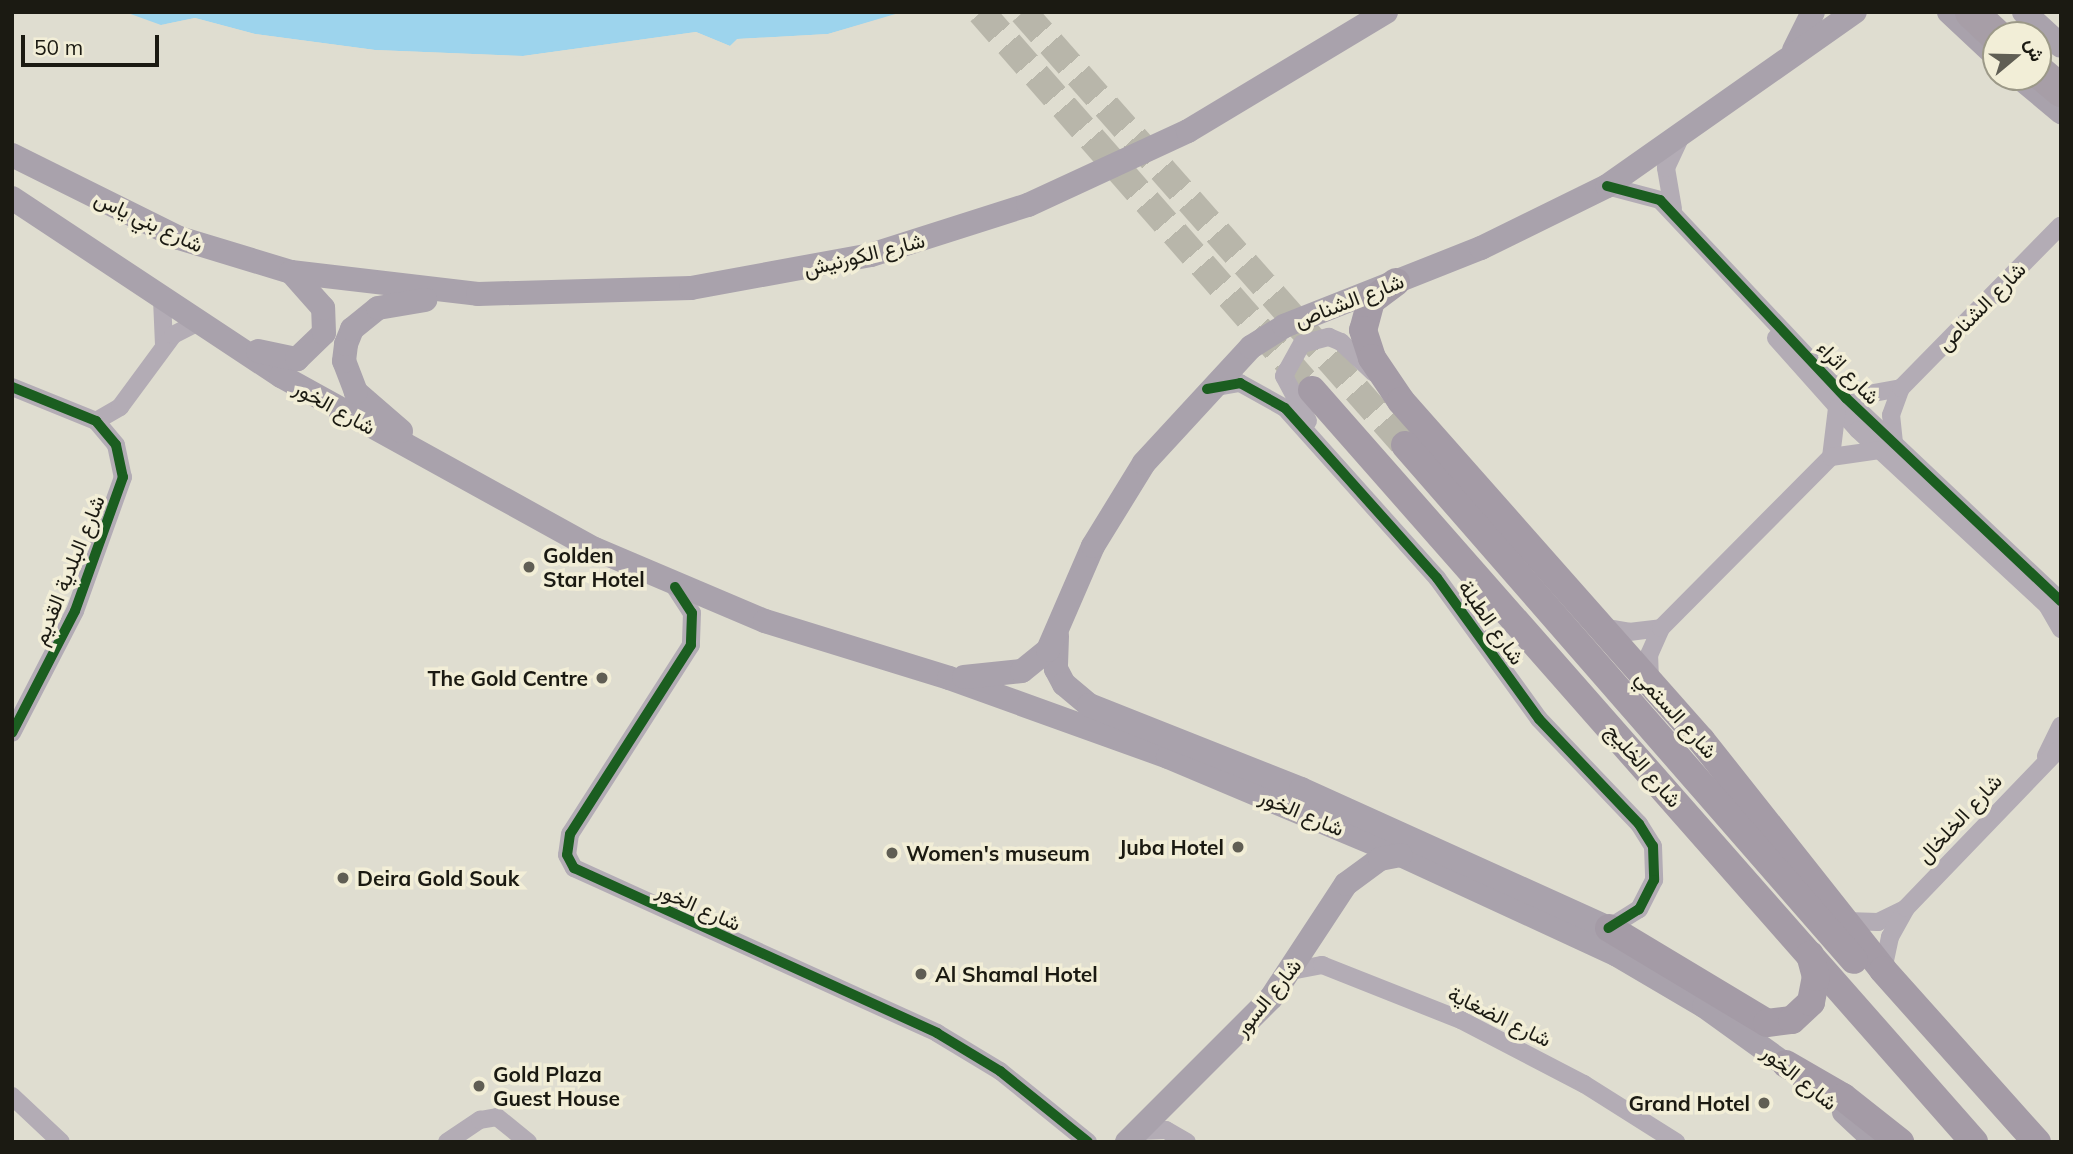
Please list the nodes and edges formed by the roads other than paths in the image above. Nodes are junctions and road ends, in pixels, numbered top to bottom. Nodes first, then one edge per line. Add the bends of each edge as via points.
1 (1386, 12) edge
2 (1813, 12) edge
3 (1856, 12) edge
4 (1949, 12) edge
5 (2024, 12) edge
6 (1982, 43) edge
7 (2061, 46) edge
8 (1776, 69) junction
9 (2035, 91) edge
10 (2061, 113) edge
11 (1679, 140) junction
12 (12, 155) edge
13 (1607, 186) junction
14 (12, 198) edge
15 (1674, 212) junction
16 (2061, 225) edge
17 (291, 272) junction
18 (1396, 282) junction
19 (478, 294) junction
20 (162, 299) junction
21 (206, 328) junction
22 (164, 344) junction
23 (12, 387) edge
24 (1901, 388) junction
25 (1207, 389) junction
26 (1312, 390) tunnel mouth
27 (1401, 401) junction
28 (1841, 403) junction
29 (120, 407) junction
30 (96, 421) junction
31 (116, 445) junction
32 (1405, 445) tunnel mouth
33 (1887, 447) junction
34 (1330, 456) junction
35 (1831, 457) junction
36 (447, 470) junction
37 (675, 587) junction
38 (2061, 601) edge
39 (1598, 626) junction
40 (1661, 628) junction
41 (2061, 629) edge
42 (1057, 636) junction
43 (949, 678) junction
44 (1651, 684) junction
45 (2061, 724) edge
46 (12, 733) edge
47 (2061, 747) edge
48 (2044, 759) junction
49 (1401, 855) junction
50 (1906, 908) junction
51 (1846, 921) junction
52 (1609, 928) junction
53 (1809, 952) junction
54 (1883, 970) junction
55 (1292, 971) junction
56 (1786, 1064) junction
57 (12, 1096) edge
58 (1134, 1136) edge
59 (61, 1142) edge
60 (447, 1142) edge
61 (528, 1142) edge
62 (1088, 1142) edge
63 (1187, 1142) edge
64 (1676, 1142) edge
65 (1876, 1142) edge
66 (1900, 1142) edge
67 (1975, 1142) edge
68 (2017, 1142) edge
69 (2037, 1142) edge

1 - 19 main road, شارع الكورنيش via 1139,156 930,239 812,268 691,288
2 - 8 main road via 1799,44
3 - 8 main road, شارع الشناص
4 - 6 main road
5 - 7 main road
8 - 11 main road, شارع الشناص
9 - 10 main road
11 - 13 main road, شارع الشناص
11 - 15 street via 1666,168
12 - 17 main road, شارع بني ياس via 180,238
13 - 15 street, شارع اثراء via 1644,190
13 - 18 main road, شارع الشناص via 1523,229
14 - 20 main road, شارع الخور
15 - 28 street, شارع اثراء
16 - 24 street, شارع الشناص
17 - 19 main road, شارع الكورنيش
17 - 21 main road via 323,308 324,334 309,354 285,360
18 - 25 main road, شارع الشناص via 1284,326
18 - 27 main road, شارع الستمي via 1371,301 1363,330 1372,358
19 - 36 main road via 378,308 358,323 345,344 344,361 356,392
20 - 21 main road, شارع الخور
20 - 22 street
21 - 22 street
21 - 36 main road, شارع الخور
22 - 29 street
23 - 30 street
24 - 28 street
24 - 33 street, شارع الشناص
25 - 34 street, شارع الطبلة via 1240,383 1272,396
25 - 42 main road, شارع الشناص via 1117,503
26 - 53 main road, شارع الخليج
27 - 34 street via 1340,342 1329,337 1302,344 1286,366 1286,386
27 - 39 main road, شارع الستمي
28 - 33 street, شارع اثراء
28 - 35 street
29 - 30 street
29 - 31 street
30 - 31 street, شارع البلدية القديم
31 - 46 street, شارع البلدية القديم via 123,477 110,523 62,639
32 - 68 main road, شارع الخليج
33 - 35 street
33 - 38 street, شارع اثراء
33 - 41 street, شارع اثراء via 2032,591
34 - 52 street, شارع الطبلة via 1437,578 1539,719 1647,835 1656,863 1648,895 1626,920
35 - 40 street
36 - 37 main road, شارع الخور
37 - 43 main road, شارع الخور via 816,639
37 - 62 street, شارع الخور via 692,613 691,645 570,834 567,855 573,868 937,1033 1026,1090
39 - 40 street via 1629,632
39 - 44 main road, شارع الستمي
40 - 44 street via 1649,654
42 - 43 main road, شارع الشناص via 1022,671
42 - 52 main road, شارع الخور via 1054,652 1063,684 1089,705 1301,789
43 - 49 main road, شارع الخور via 1168,757
44 - 51 main road, شارع الستمي via 1752,799
45 - 48 street, شارع الخلخال
47 - 48 street, شارع الخلخال
48 - 50 street, شارع الخلخال
49 - 55 main road, شارع السور via 1380,859 1346,884
49 - 56 main road, شارع الخور via 1628,961
50 - 51 street, شارع الخلخال via 1878,922
50 - 54 street, شارع الخلخال via 1890,937
51 - 54 main road, شارع الستمي
52 - 53 main road via 1767,1023 1792,1020 1811,1002 1816,977
53 - 67 main road, شارع الخليج
54 - 69 main road, شارع الستمي
55 - 58 main road, شارع السور
55 - 64 street, شارع الضغاية via 1322,965 1461,1020 1584,1084
56 - 65 main road, شارع الخور
56 - 66 main road via 1843,1097
57 - 59 street
58 - 63 street via 1166,1130
60 - 61 street via 480,1120 504,1119

